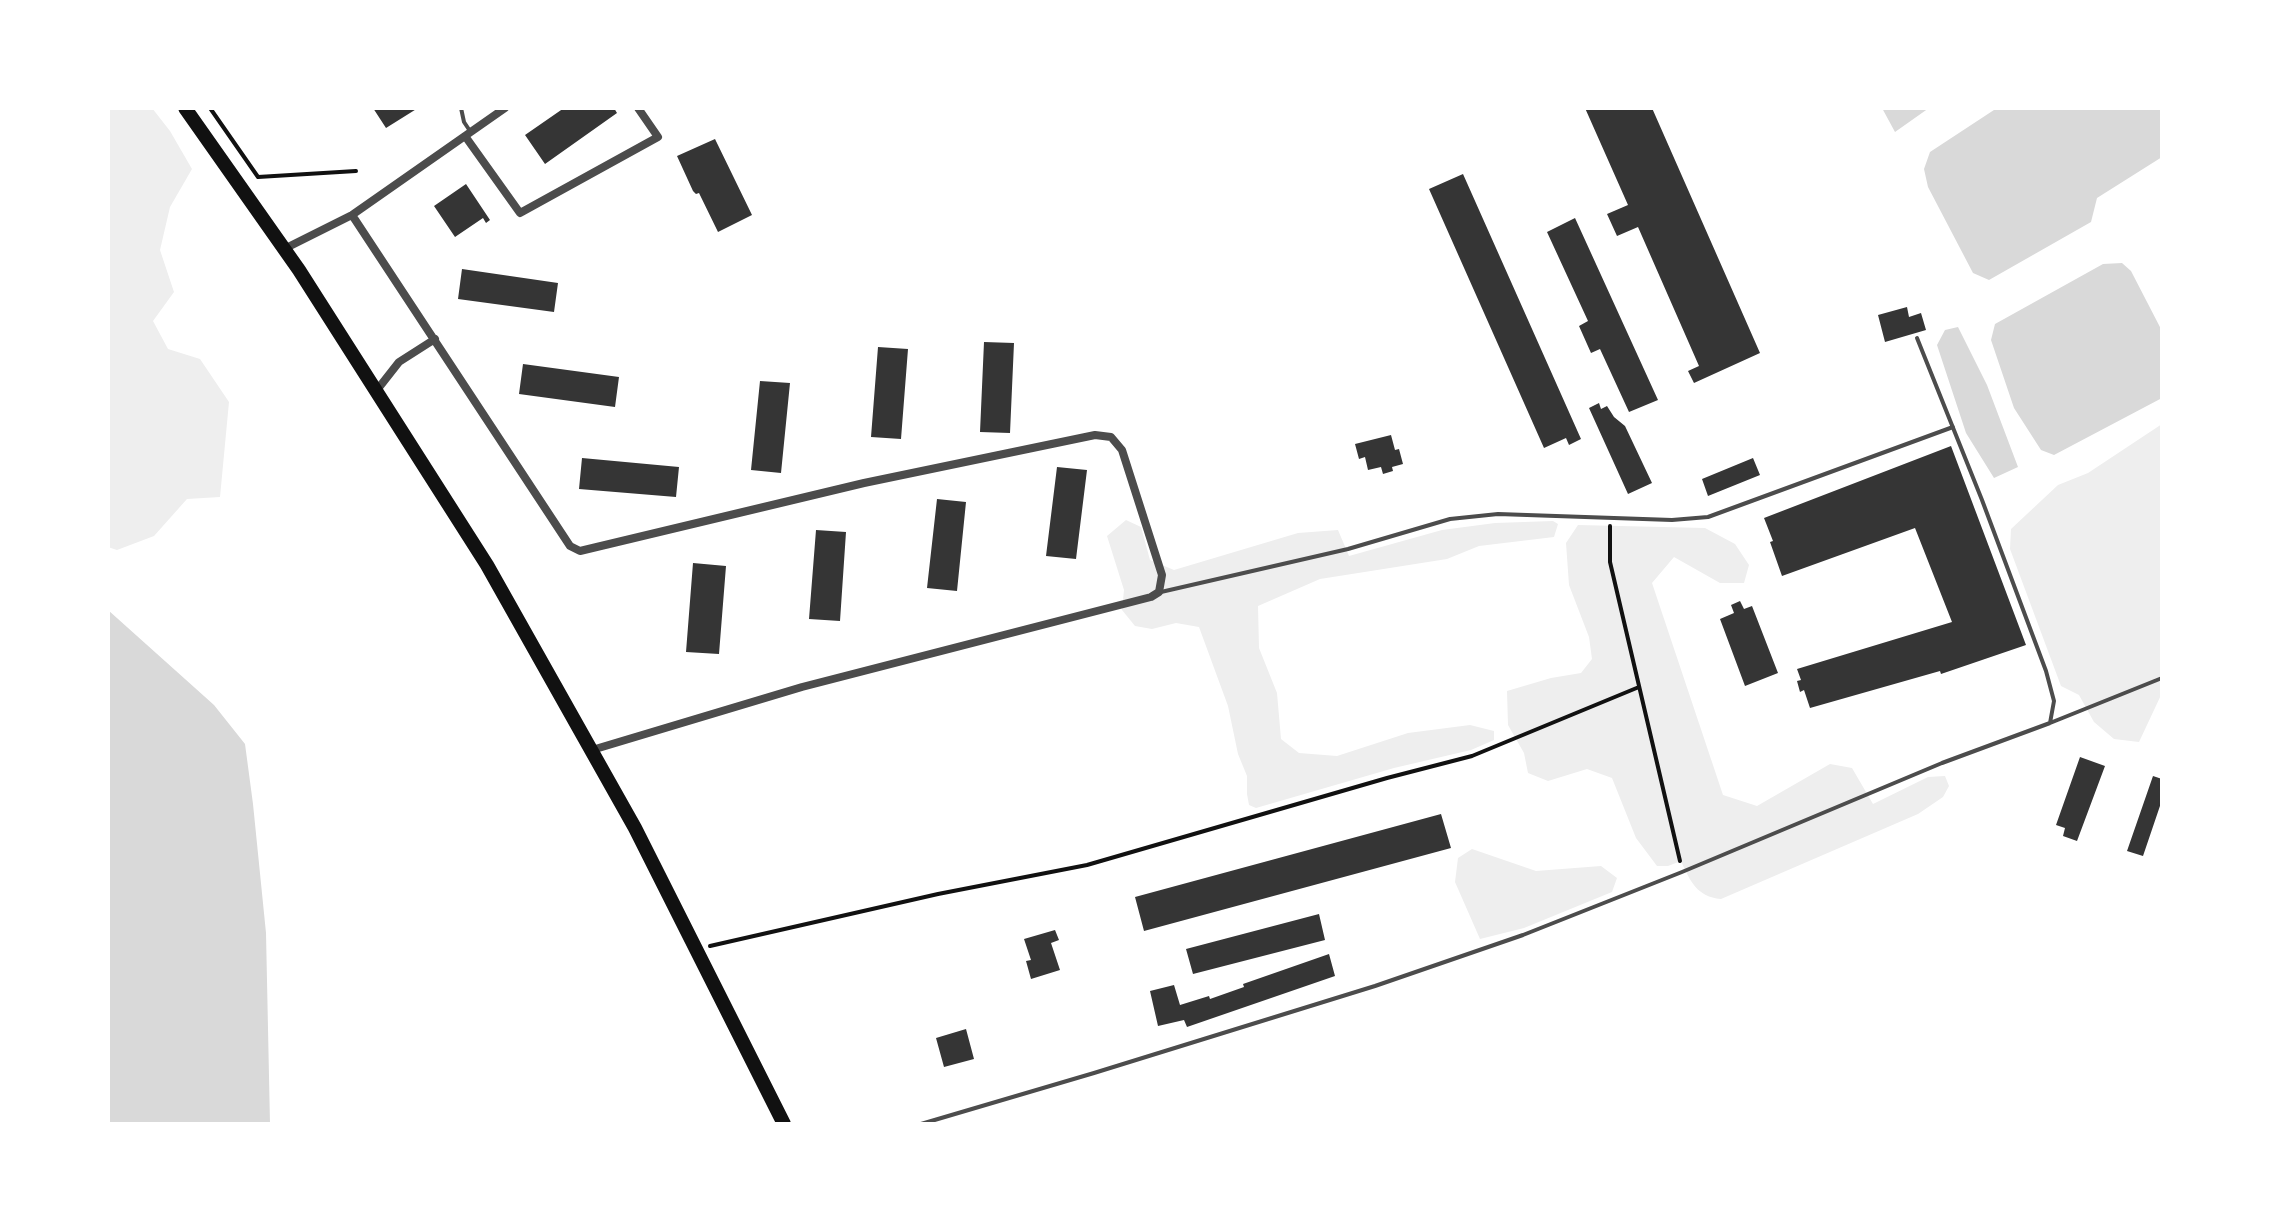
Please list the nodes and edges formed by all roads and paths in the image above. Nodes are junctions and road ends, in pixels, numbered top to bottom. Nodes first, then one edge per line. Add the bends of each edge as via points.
1 (185, 108) edge
2 (210, 108) edge
3 (461, 108) edge
4 (505, 108) edge
5 (638, 108) edge
6 (468, 134) junction
7 (356, 171) dead end
8 (352, 215) junction
9 (284, 249) junction
10 (1917, 338) dead end
11 (435, 339) junction
12 (377, 390) junction
13 (1953, 427) junction
14 (1610, 518) junction
15 (1159, 592) junction
16 (2162, 678) edge
17 (1639, 687) junction
18 (2050, 723) junction
19 (592, 750) junction
20 (1682, 872) junction
21 (696, 949) junction
22 (784, 1124) edge
23 (921, 1124) edge

1 - 9 main road
2 - 7 path via 258,177
3 - 6 lane
4 - 6 street
5 - 6 street via 658,137 520,213
6 - 8 street
8 - 9 street
8 - 11 street
9 - 12 main road
10 - 13 lane
11 - 12 street via 399,362
11 - 15 street via 570,546 580,551 1095,435 1111,437 1122,450 1162,575
12 - 19 main road via 487,565
13 - 14 lane via 1708,517
13 - 18 lane via 2046,671 2054,701
14 - 15 lane via 1498,514 1450,519 1348,549
14 - 17 path via 1610,562
15 - 19 street via 802,687
16 - 18 lane
17 - 20 path
17 - 21 path via 1472,756 1087,865
18 - 20 lane
19 - 21 main road
20 - 23 lane via 1375,986
21 - 22 main road

